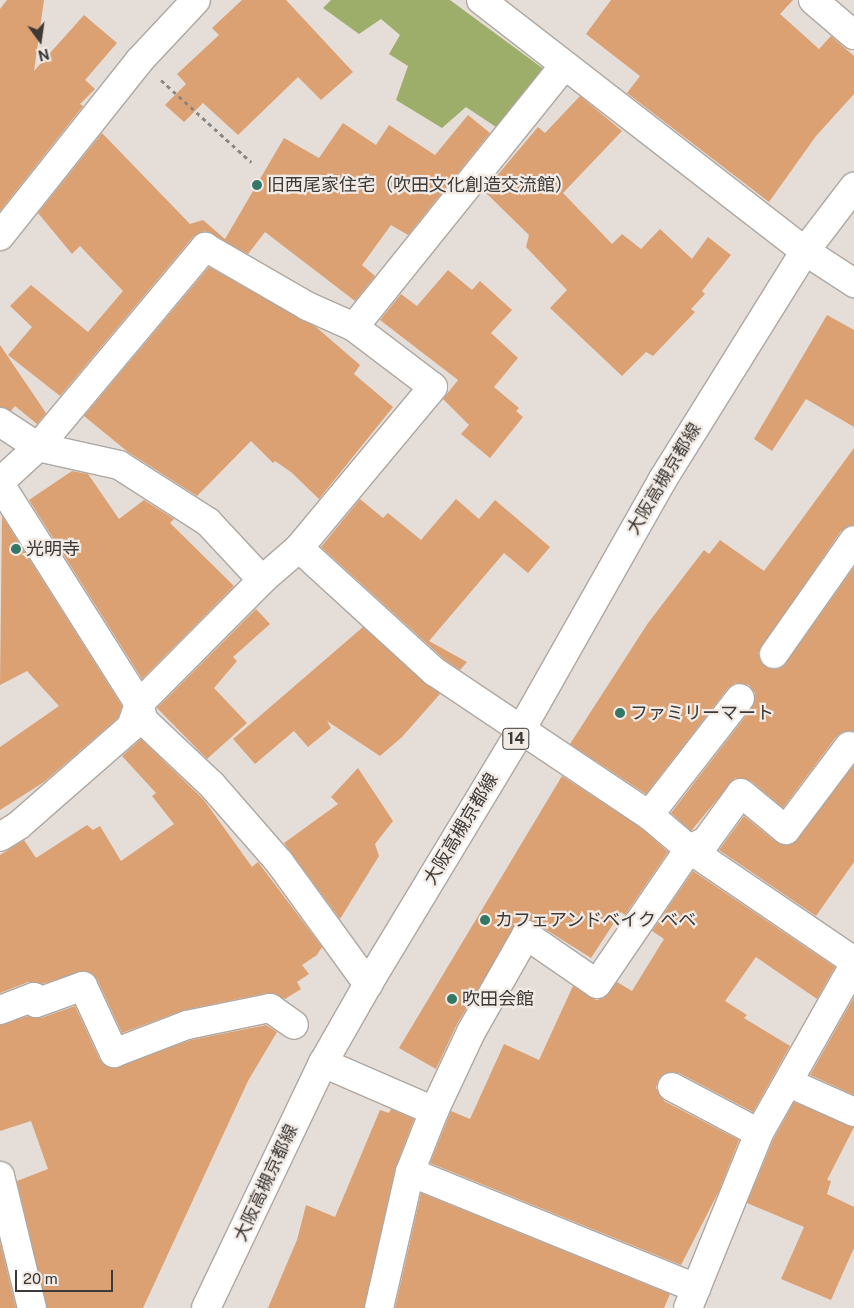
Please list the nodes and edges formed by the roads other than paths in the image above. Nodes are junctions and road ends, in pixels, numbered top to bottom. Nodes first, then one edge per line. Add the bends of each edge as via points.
1 (196, 0) edge
2 (481, 0) edge
3 (813, 0) edge
4 (854, 35) edge
5 (565, 65) junction
6 (854, 187) edge
7 (0, 236) edge
8 (805, 250) junction
9 (854, 283) edge
10 (354, 327) junction
11 (0, 422) edge
12 (38, 448) junction
13 (0, 483) edge
14 (854, 540) edge
15 (299, 548) junction
16 (262, 580) junction
17 (774, 654) dead end
18 (740, 698) dead end
19 (139, 704) junction
20 (521, 730) junction
21 (848, 746) dead end
22 (649, 815) junction
23 (0, 837) edge
24 (689, 849) junction
25 (854, 961) edge
26 (854, 965) edge
27 (368, 984) junction
28 (0, 1010) edge
29 (294, 1025) dead end
30 (323, 1063) junction
31 (789, 1083) junction
32 (672, 1087) dead end
33 (434, 1111) junction
34 (854, 1112) edge
35 (759, 1133) junction
36 (410, 1172) junction
37 (2, 1191) edge
38 (692, 1298) edge
39 (32, 1308) edge
40 (206, 1308) edge
41 (379, 1308) edge

1 - 7 street via 140,61
2 - 5 street
3 - 4 street
5 - 8 street
5 - 10 street
6 - 8 street, 大阪高槻京都線 / 14
8 - 9 street
8 - 20 street, 大阪高槻京都線 / 14 via 662,479
10 - 12 street via 307,306 206,246
10 - 15 street via 434,387
11 - 12 street
12 - 13 street
12 - 16 street via 118,465 208,522
13 - 19 street
14 - 17 street
15 - 16 street
15 - 20 street via 435,672
16 - 19 street
18 - 22 street
19 - 23 street via 130,727 19,825
19 - 27 street via 144,721 212,785 280,863
20 - 22 street
20 - 27 street, 大阪高槻京都線 / 14
21 - 24 street via 786,830 741,793 706,841
22 - 24 street
24 - 25 street
24 - 33 street via 598,984 526,935 471,1032
26 - 31 street
27 - 30 street, 大阪高槻京都線 / 14
28 - 29 street via 34,997 36,1003 83,986 114,1053 187,1025 270,1008
30 - 33 street
30 - 40 street, 大阪高槻京都線 / 14
31 - 34 street
31 - 35 street
32 - 35 street
33 - 36 street
35 - 38 street
36 - 38 street
36 - 41 street
37 - 39 street

